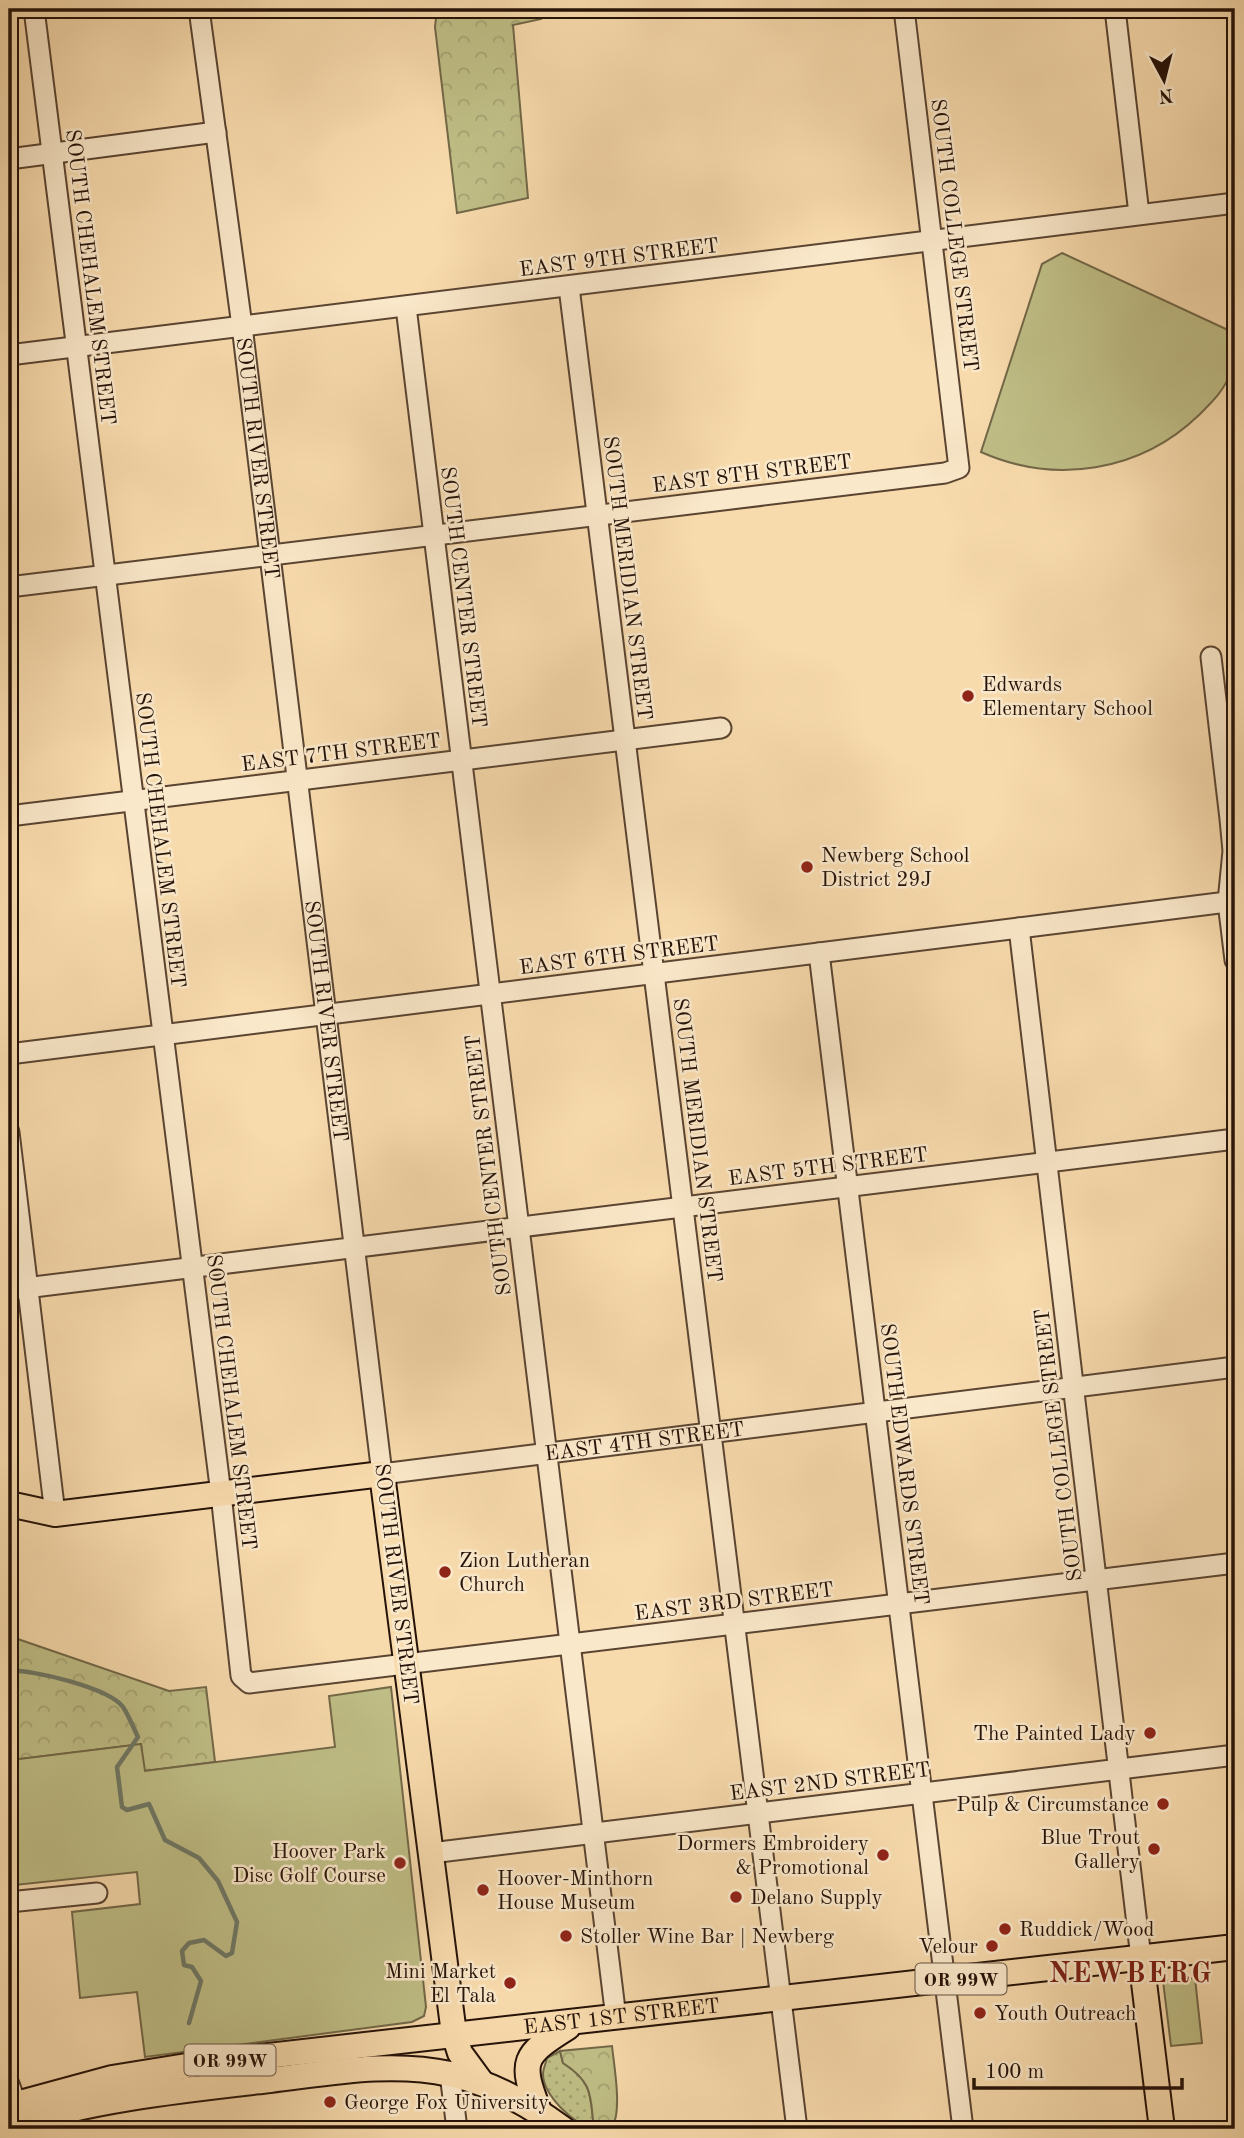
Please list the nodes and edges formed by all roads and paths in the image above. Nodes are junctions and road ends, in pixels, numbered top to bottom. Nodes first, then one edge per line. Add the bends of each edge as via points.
1 (34, 9) edge
2 (200, 9) edge
3 (904, 9) edge
4 (1115, 9) edge
5 (216, 132) junction
6 (52, 154) junction
7 (9, 159) edge
8 (1235, 203) edge
9 (1139, 215) junction
10 (932, 241) junction
11 (569, 287) junction
12 (405, 307) junction
13 (242, 326) junction
14 (76, 347) junction
15 (9, 355) edge
16 (959, 468) joint
17 (598, 515) junction
18 (434, 535) junction
19 (270, 555) junction
20 (106, 575) junction
21 (9, 587) edge
22 (1211, 657) dead end
23 (720, 729) dead end
24 (626, 740) junction
25 (461, 761) junction
26 (297, 781) junction
27 (133, 801) junction
28 (9, 816) edge
29 (1232, 901) edge
30 (1019, 928) junction
31 (819, 953) junction
32 (1235, 960) edge
33 (655, 973) junction
34 (490, 994) junction
35 (327, 1014) junction
36 (163, 1035) junction
37 (9, 1054) edge
38 (9, 1132) edge
39 (1235, 1139) edge
40 (1048, 1162) junction
41 (848, 1187) junction
42 (684, 1207) junction
43 (519, 1227) junction
44 (356, 1247) junction
45 (192, 1267) junction
46 (18, 1288) edge
47 (1235, 1367) edge
48 (1074, 1387) junction
49 (876, 1412) junction
50 (712, 1433) junction
51 (547, 1453) junction
52 (382, 1474) junction
53 (221, 1494) junction
54 (9, 1504) edge
55 (55, 1514) junction
56 (1235, 1563) edge
57 (1097, 1580) junction
58 (900, 1604) junction
59 (736, 1624) junction
60 (570, 1644) junction
61 (407, 1664) junction
62 (241, 1676) joint
63 (1235, 1755) edge
64 (1120, 1769) junction
65 (923, 1793) junction
66 (759, 1812) junction
67 (593, 1833) junction
68 (431, 1853) junction
69 (97, 1893) dead end
70 (9, 1902) edge
71 (1235, 1947) edge
72 (1141, 1958) junction
73 (946, 1980) junction
74 (782, 2000) junction
75 (616, 2018) junction
76 (575, 2023) junction
77 (454, 2034) junction
78 (364, 2069) junction
79 (450, 2074) junction
80 (482, 2084) junction
81 (11, 2105) edge
82 (539, 2111) junction
83 (457, 2129) edge
84 (564, 2129) edge
85 (797, 2129) edge
86 (963, 2129) edge
87 (1162, 2129) edge

1 - 6 street, SOUTH CHEHALEM STREET
2 - 5 street, SOUTH RIVER STREET
3 - 10 street, SOUTH COLLEGE STREET
4 - 9 street
5 - 6 street
5 - 13 street, SOUTH RIVER STREET
6 - 7 street
6 - 14 street, SOUTH CHEHALEM STREET
8 - 9 street, EAST 9TH STREET
9 - 10 street, EAST 9TH STREET
10 - 11 street, EAST 9TH STREET
10 - 16 street, SOUTH COLLEGE STREET
11 - 12 street, EAST 9TH STREET
11 - 17 street, SOUTH MERIDIAN STREET
12 - 13 street, EAST 9TH STREET
12 - 18 street, SOUTH CENTER STREET
13 - 14 street, EAST 9TH STREET
13 - 19 street, SOUTH RIVER STREET
14 - 15 street, EAST 9TH STREET
14 - 20 street, SOUTH CHEHALEM STREET
16 - 17 street, EAST 8TH STREET
17 - 18 street, EAST 8TH STREET
17 - 24 street, SOUTH MERIDIAN STREET
18 - 19 street, EAST 8TH STREET
18 - 25 street, SOUTH CENTER STREET
19 - 20 street, EAST 8TH STREET
19 - 26 street, SOUTH RIVER STREET
20 - 21 street, EAST 8TH STREET
20 - 27 street, SOUTH CHEHALEM STREET
22 - 29 street via 1233,851
23 - 24 street, EAST 7TH STREET
24 - 25 street, EAST 7TH STREET
24 - 33 street, SOUTH MERIDIAN STREET
25 - 26 street, EAST 7TH STREET
25 - 34 street, SOUTH CENTER STREET
26 - 27 street, EAST 7TH STREET
26 - 35 street, SOUTH RIVER STREET
27 - 28 street, EAST 7TH STREET
27 - 36 street, SOUTH CHEHALEM STREET
29 - 30 street, EAST 6TH STREET
29 - 32 street
30 - 31 street, EAST 6TH STREET
30 - 40 street, SOUTH COLLEGE STREET
31 - 33 street, EAST 6TH STREET
31 - 41 street, SOUTH EDWARDS STREET
33 - 34 street, EAST 6TH STREET
33 - 42 street, SOUTH MERIDIAN STREET
34 - 35 street, EAST 6TH STREET
34 - 43 street, SOUTH CENTER STREET
35 - 36 street, EAST 6TH STREET
35 - 44 street, SOUTH RIVER STREET
36 - 37 street, EAST 6TH STREET
36 - 45 street, SOUTH CHEHALEM STREET
38 - 46 street
39 - 40 street, EAST 5TH STREET
40 - 41 street, EAST 5TH STREET
40 - 48 street, SOUTH COLLEGE STREET
41 - 42 street, EAST 5TH STREET
41 - 49 street, SOUTH EDWARDS STREET
42 - 43 street, EAST 5TH STREET
42 - 50 street, SOUTH MERIDIAN STREET
43 - 44 street, EAST 5TH STREET
43 - 51 street, SOUTH CENTER STREET
44 - 45 street, EAST 5TH STREET
44 - 52 street, SOUTH RIVER STREET
45 - 46 street, EAST 5TH STREET
45 - 53 street, SOUTH CHEHALEM STREET
46 - 55 street
47 - 48 street, EAST 4TH STREET
48 - 49 street, EAST 4TH STREET
48 - 57 street, SOUTH COLLEGE STREET
49 - 50 street, EAST 4TH STREET
49 - 58 street, SOUTH EDWARDS STREET
50 - 51 street, EAST 4TH STREET
50 - 59 street, SOUTH MERIDIAN STREET
51 - 52 street, EAST 4TH STREET
51 - 60 street, SOUTH CENTER STREET
52 - 53 main road, EAST 4TH STREET
52 - 61 main road, SOUTH RIVER STREET
53 - 55 main road, EAST 4TH STREET
53 - 62 street, SOUTH CHEHALEM STREET
54 - 55 main road, EAST 4TH STREET
56 - 57 street, EAST 3RD STREET
57 - 58 street, EAST 3RD STREET
57 - 64 street, SOUTH COLLEGE STREET
58 - 59 street, EAST 3RD STREET
58 - 65 street, SOUTH EDWARDS STREET
59 - 60 street, EAST 3RD STREET
59 - 66 street, SOUTH MERIDIAN STREET
60 - 61 street, EAST 3RD STREET
60 - 67 street, SOUTH CENTER STREET
61 - 62 street, EAST 3RD STREET via 249,1683
61 - 68 main road, SOUTH RIVER STREET
63 - 64 street, EAST 2ND STREET
64 - 65 street, EAST 2ND STREET
64 - 72 street, SOUTH COLLEGE STREET
65 - 66 street, EAST 2ND STREET
65 - 73 street, SOUTH EDWARDS STREET
66 - 67 street, EAST 2ND STREET
66 - 74 street, SOUTH MERIDIAN STREET
67 - 68 street, EAST 2ND STREET
67 - 75 street, SOUTH CENTER STREET
68 - 77 main road, SOUTH RIVER STREET
69 - 70 street
71 - 72 main road, EAST 1ST STREET / OR 99W
72 - 73 main road, EAST 1ST STREET / OR 99W
72 - 87 main road
73 - 74 main road, EAST 1ST STREET / OR 99W
73 - 86 street, SOUTH EDWARDS STREET
74 - 75 main road, EAST 1ST STREET / OR 99W
74 - 85 street, SOUTH MERIDIAN STREET
75 - 76 main road, EAST 1ST STREET / OR 99W
76 - 77 main road, EAST 1ST STREET / OR 99W
76 - 82 main road via 539,2045 527,2061 527,2080
77 - 78 main road via 435,2048 408,2052
77 - 80 main road, SOUTH RIVER STREET via 460,2053
77 - 81 main road, EAST 1ST STREET / OR 99W via 167,2068
78 - 79 main road, EAST 1ST STREET / OR 99W via 395,2067
78 - 81 main road, EAST 1ST STREET / OR 99W via 123,2099
79 - 80 main road, EAST 1ST STREET / OR 99W
79 - 83 street
80 - 82 main road, EAST 1ST STREET / OR 99W
82 - 84 main road, OR 99W

